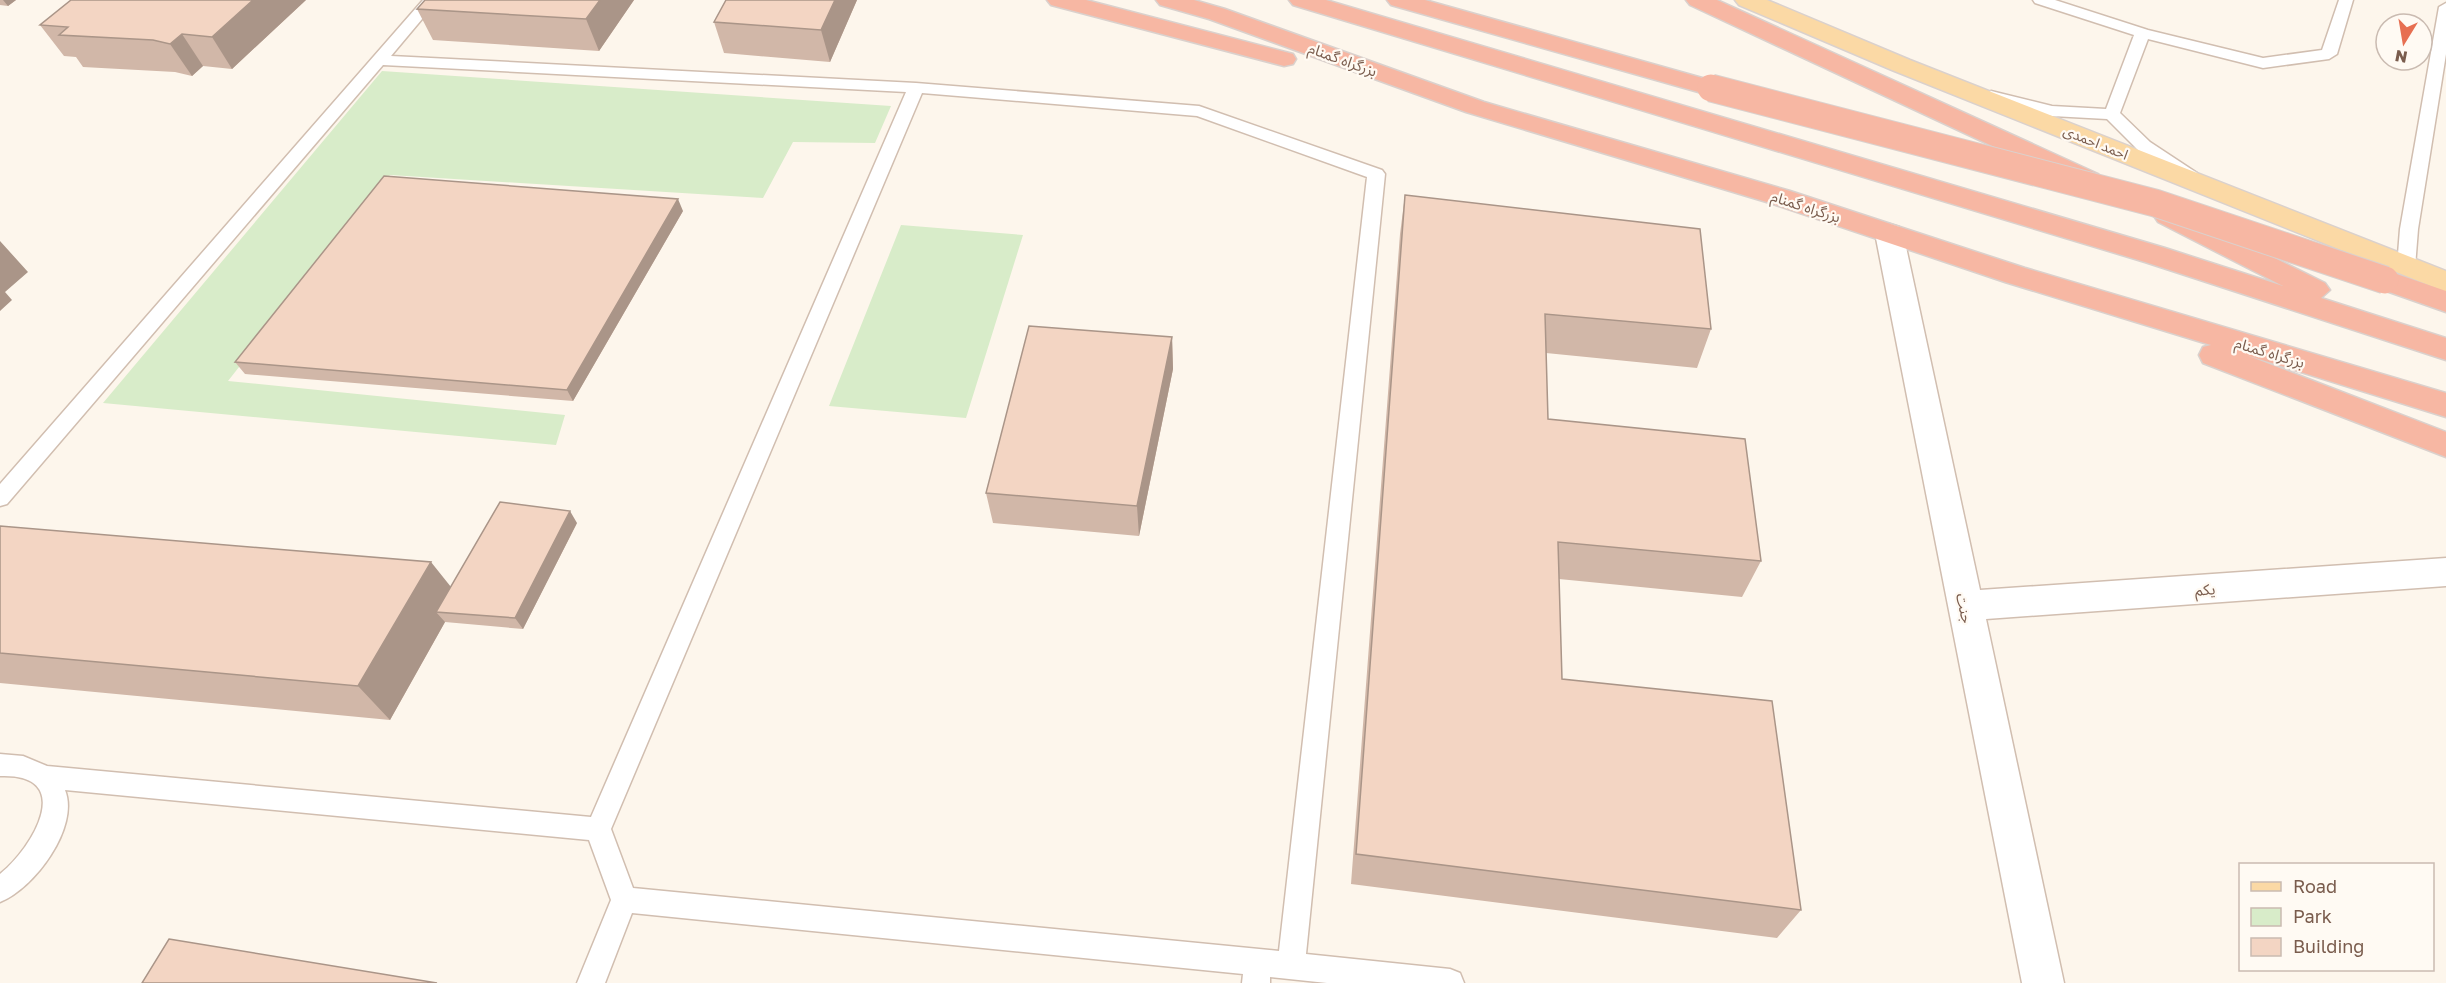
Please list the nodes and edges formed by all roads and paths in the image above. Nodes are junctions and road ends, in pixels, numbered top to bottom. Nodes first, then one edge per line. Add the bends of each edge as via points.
1 (430, 0) edge
2 (1059, 0) edge
3 (1168, 0) edge
4 (1301, 0) edge
5 (1399, 0) edge
6 (1698, 0) edge
7 (2040, 0) edge
8 (2346, 0) edge
9 (1751, 1) edge
10 (2080, 6) edge
11 (2446, 7) edge
12 (2143, 33) junction
13 (377, 60) junction
14 (916, 88) junction
15 (1960, 88) junction
16 (1475, 107) junction
17 (2112, 114) junction
18 (2204, 185) junction
19 (1889, 233) junction
20 (2396, 273) junction
21 (2015, 275) junction
22 (2446, 282) edge
23 (2446, 302) edge
24 (2399, 333) junction
25 (2446, 349) edge
26 (2446, 405) edge
27 (2446, 445) edge
28 (0, 498) edge
29 (2446, 572) edge
30 (1965, 606) junction
31 (0, 765) edge
32 (45, 777) junction
33 (598, 829) junction
34 (0, 890) edge
35 (624, 900) junction
36 (1291, 966) junction
37 (1257, 972) edge
38 (591, 983) edge
39 (1450, 983) edge
40 (2043, 983) edge

1 - 13 lane
2 - 16 highway
3 - 16 highway, بزرگراه گمنام
4 - 24 highway via 2155,255
5 - 20 highway, bridge via 1711,88 2155,203
6 - 24 highway via 2193,228
7 - 10 lane
8 - 12 lane via 2329,54 2263,63
9 - 15 main road, احمد احمدی
10 - 12 lane
11 - 20 lane via 2409,229
12 - 17 lane
13 - 14 lane
13 - 28 lane
14 - 33 lane
14 - 36 lane via 1199,111 1376,174
15 - 17 lane via 2052,111
15 - 18 main road, احمد احمدی
16 - 19 highway, بزرگراه گمنام
17 - 18 lane via 2144,146
18 - 20 main road, احمد احمدی
19 - 21 highway, بزرگراه گمنام
19 - 30 street, جنت
20 - 22 main road, احمد احمدی
20 - 23 highway
21 - 26 highway, بزرگراه گمنام
21 - 27 highway
24 - 25 highway
29 - 30 street, یکم
30 - 40 street, جنت
31 - 32 lane via 27,767
32 - 33 lane
32 - 34 lane via 56,792 56,813 48,837 31,862
33 - 35 lane
35 - 37 lane
35 - 38 lane
36 - 37 lane
36 - 39 lane

